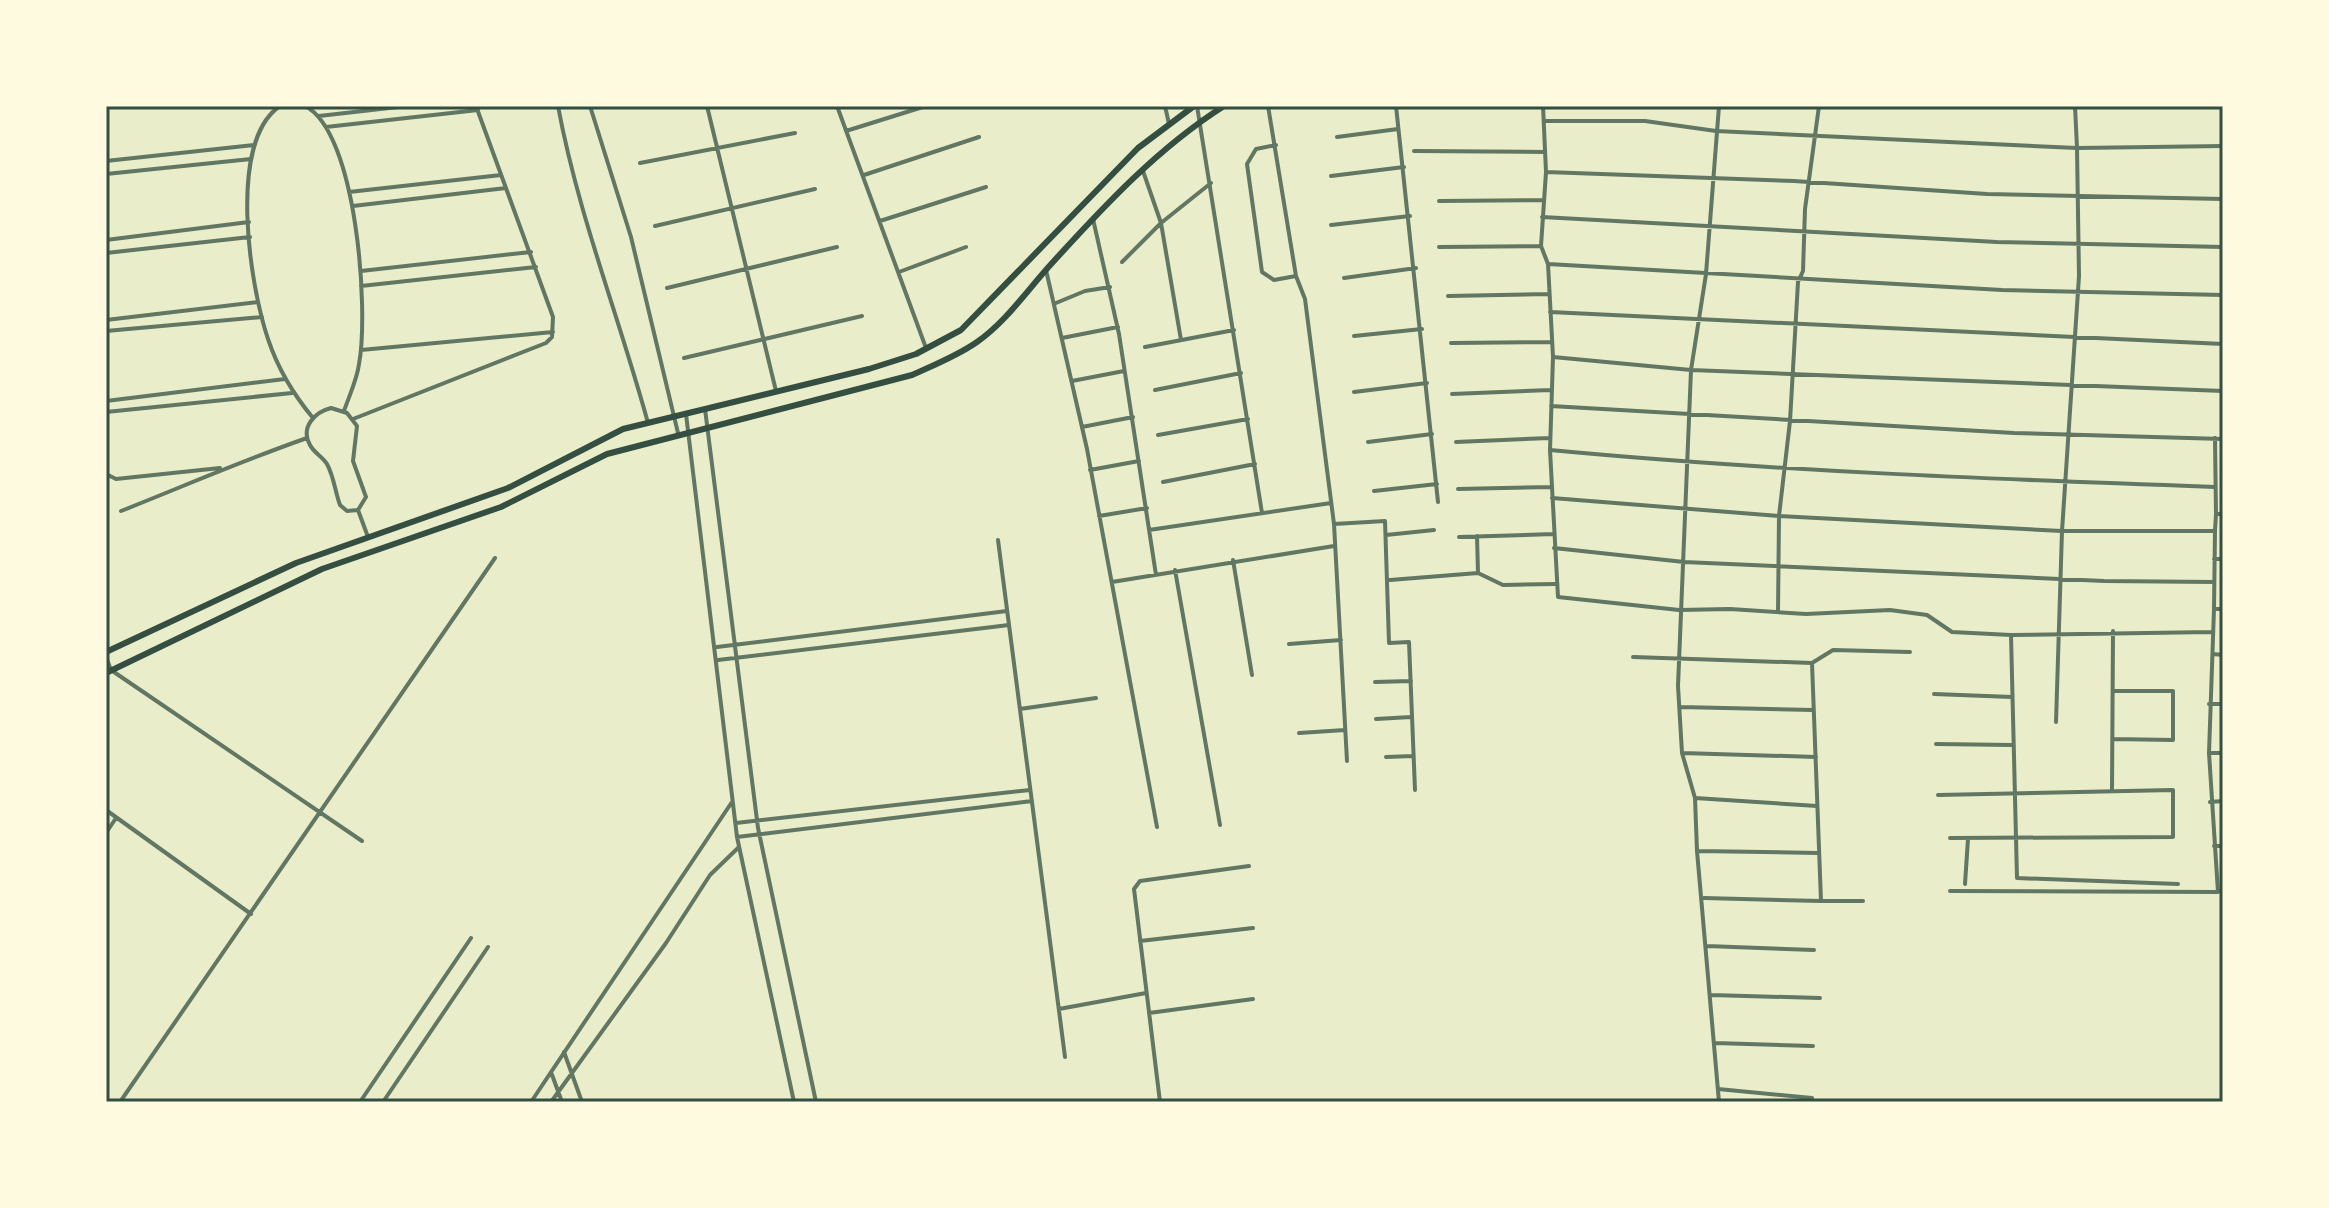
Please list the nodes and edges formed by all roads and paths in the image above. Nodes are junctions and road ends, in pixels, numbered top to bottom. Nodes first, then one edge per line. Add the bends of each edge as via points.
1 (280, 106) edge
2 (305, 106) edge
3 (407, 106) edge
4 (558, 106) edge
5 (590, 106) edge
6 (707, 106) edge
7 (837, 106) edge
8 (926, 106) edge
9 (1165, 106) edge
10 (1195, 106) edge
11 (1224, 106) edge
12 (1268, 106) edge
13 (1396, 106) edge
14 (1416, 106) edge
15 (1422, 106) edge
16 (1543, 106) edge
17 (1719, 106) edge
18 (1819, 106) edge
19 (2075, 106) edge
20 (477, 108) edge
21 (319, 116) junction
22 (1544, 121) junction
23 (1199, 122) junction
24 (1169, 124) junction
25 (326, 127) junction
26 (1399, 129) junction
27 (846, 131) junction
28 (1716, 131) junction
29 (795, 133) dead end
30 (1816, 135) junction
31 (979, 137) dead end
32 (1337, 137) dead end
33 (254, 145) junction
34 (1276, 145) junction
35 (2223, 146) edge
36 (718, 148) junction
37 (2077, 148) junction
38 (1414, 151) dead end
39 (1545, 152) junction
40 (251, 159) junction
41 (106, 161) edge
42 (640, 163) dead end
43 (1404, 167) junction
44 (1143, 170) junction
45 (1546, 172) junction
46 (106, 174) edge
47 (501, 175) junction
48 (864, 175) junction
49 (1331, 176) dead end
50 (1714, 177) junction
51 (1211, 183) junction
52 (1809, 184) junction
53 (986, 187) dead end
54 (506, 188) junction
55 (815, 189) dead end
56 (349, 192) junction
57 (2076, 195) junction
58 (2223, 199) edge
59 (1543, 200) junction
60 (1439, 201) dead end
61 (353, 206) junction
62 (733, 208) junction
63 (1410, 216) junction
64 (1542, 217) junction
65 (1093, 218) junction
66 (880, 221) junction
67 (249, 222) junction
68 (1161, 223) junction
69 (1331, 225) dead end
70 (1711, 225) junction
71 (655, 226) dead end
72 (1805, 230) junction
73 (250, 237) junction
74 (106, 240) edge
75 (2078, 244) junction
76 (1541, 246) junction
77 (837, 247) dead end
78 (966, 247) dead end
79 (1439, 247) dead end
80 (2223, 247) edge
81 (531, 252) junction
82 (106, 253) edge
83 (1122, 262) dead end
84 (1548, 264) junction
85 (536, 267) junction
86 (1416, 268) junction
87 (748, 269) junction
88 (1046, 270) junction
89 (361, 271) junction
90 (899, 272) junction
91 (1706, 274) junction
92 (1296, 276) junction
93 (1344, 278) dead end
94 (1800, 278) junction
95 (361, 286) junction
96 (1110, 287) junction
97 (667, 288) dead end
98 (2078, 293) junction
99 (1549, 294) junction
100 (2223, 295) edge
101 (1448, 296) dead end
102 (258, 302) junction
103 (1056, 303) junction
104 (1550, 312) junction
105 (862, 316) dead end
106 (262, 317) junction
107 (106, 320) edge
108 (1699, 321) junction
109 (1797, 323) junction
110 (1118, 327) junction
111 (1422, 329) junction
112 (1234, 330) junction
113 (106, 331) edge
114 (553, 332) junction
115 (1354, 336) dead end
116 (2076, 337) junction
117 (1062, 338) junction
118 (766, 339) junction
119 (1181, 340) junction
120 (1552, 342) junction
121 (1451, 343) dead end
122 (2223, 344) edge
123 (1145, 347) dead end
124 (926, 348) junction
125 (361, 350) junction
126 (1553, 357) junction
127 (684, 358) dead end
128 (1691, 370) junction
129 (1124, 371) junction
130 (1241, 373) junction
131 (1792, 373) junction
132 (285, 379) junction
133 (1072, 381) junction
134 (1427, 383) junction
135 (2069, 388) junction
136 (1155, 390) dead end
137 (1551, 390) junction
138 (776, 391) junction
139 (2223, 391) edge
140 (1354, 392) dead end
141 (292, 393) junction
142 (1452, 394) dead end
143 (106, 401) edge
144 (1551, 406) junction
145 (705, 409) junction
146 (344, 411) junction
147 (106, 412) edge
148 (686, 413) junction
149 (674, 416) junction
150 (1690, 416) junction
151 (1133, 417) junction
152 (313, 418) junction
153 (353, 419) junction
154 (1248, 419) junction
155 (1790, 421) junction
156 (648, 423) junction
157 (708, 426) junction
158 (1082, 427) junction
159 (689, 431) junction
160 (678, 433) junction
161 (1432, 434) junction
162 (2067, 434) junction
163 (1158, 435) dead end
164 (307, 438) junction
165 (1550, 438) junction
166 (2215, 438) junction
167 (2223, 439) edge
168 (1368, 442) dead end
169 (1456, 442) dead end
170 (1550, 450) junction
171 (1140, 461) junction
172 (1690, 463) junction
173 (1255, 464) junction
174 (222, 467) junction
175 (1783, 468) junction
176 (1090, 470) junction
177 (106, 474) edge
178 (1163, 482) dead end
179 (2065, 482) junction
180 (1437, 484) junction
181 (1552, 487) junction
182 (2215, 487) junction
183 (1458, 489) dead end
184 (1374, 491) dead end
185 (1552, 498) junction
186 (1438, 502) dead end
187 (1331, 503) junction
188 (1147, 508) junction
189 (358, 510) junction
190 (121, 511) dead end
191 (1686, 511) junction
192 (1262, 513) junction
193 (2216, 514) junction
194 (2223, 514) edge
195 (1099, 516) junction
196 (1779, 516) junction
197 (1334, 524) junction
198 (1149, 530) junction
199 (1434, 530) dead end
200 (2062, 531) junction
201 (2215, 531) junction
202 (1554, 534) junction
203 (1386, 535) junction
204 (1477, 536) junction
205 (368, 537) junction
206 (1459, 537) dead end
207 (998, 540) dead end
208 (1335, 546) junction
209 (1554, 548) junction
210 (495, 558) dead end
211 (2214, 559) junction
212 (2223, 559) edge
213 (1233, 560) junction
214 (1684, 562) junction
215 (1778, 565) junction
216 (1175, 570) junction
217 (1478, 573) junction
218 (1156, 575) junction
219 (2060, 578) junction
220 (1388, 580) junction
221 (1112, 582) junction
222 (2214, 582) junction
223 (1555, 584) junction
224 (2214, 609) junction
225 (2223, 609) edge
226 (1679, 610) junction
227 (1007, 611) junction
228 (1778, 612) junction
229 (1009, 625) junction
230 (2113, 631) junction
231 (2212, 632) junction
232 (2058, 634) junction
233 (2011, 635) junction
234 (1341, 640) junction
235 (735, 644) junction
236 (1289, 644) dead end
237 (717, 647) junction
238 (1910, 652) dead end
239 (106, 654) edge
240 (2213, 654) junction
241 (2223, 655) edge
242 (737, 657) junction
243 (1633, 657) dead end
244 (1680, 658) junction
245 (718, 660) junction
246 (1812, 663) junction
247 (109, 671) edge
248 (1252, 675) dead end
249 (1411, 681) junction
250 (1375, 682) dead end
251 (2114, 691) junction
252 (1934, 694) dead end
253 (2012, 697) junction
254 (1096, 698) dead end
255 (2209, 704) junction
256 (2223, 704) edge
257 (1680, 707) junction
258 (1020, 709) junction
259 (1813, 710) junction
260 (1411, 717) junction
261 (1376, 719) dead end
262 (2056, 722) dead end
263 (1346, 730) junction
264 (1299, 733) dead end
265 (2113, 739) junction
266 (1936, 744) dead end
267 (2012, 745) junction
268 (1682, 753) junction
269 (2209, 753) junction
270 (2223, 753) edge
271 (1413, 756) junction
272 (1386, 757) dead end
273 (1816, 757) junction
274 (1347, 761) dead end
275 (1030, 790) junction
276 (1415, 790) dead end
277 (2112, 790) junction
278 (2013, 793) junction
279 (1938, 795) dead end
280 (1695, 798) junction
281 (733, 800) junction
282 (1032, 801) junction
283 (2223, 801) edge
284 (2210, 802) junction
285 (1817, 806) junction
286 (106, 810) edge
287 (321, 814) junction
288 (116, 817) junction
289 (757, 821) junction
290 (736, 823) junction
291 (1220, 825) dead end
292 (1157, 827) dead end
293 (106, 833) edge
294 (759, 833) junction
295 (737, 837) junction
296 (1950, 838) dead end
297 (1968, 839) junction
298 (2015, 839) junction
299 (362, 841) dead end
300 (739, 846) junction
301 (2214, 846) junction
302 (2223, 846) edge
303 (1697, 851) junction
304 (1819, 853) junction
305 (1249, 866) dead end
306 (1965, 884) dead end
307 (2178, 884) dead end
308 (1950, 891) dead end
309 (1704, 898) junction
310 (1821, 901) junction
311 (1863, 901) dead end
312 (251, 914) junction
313 (1253, 928) dead end
314 (471, 938) dead end
315 (1140, 941) junction
316 (1707, 946) junction
317 (488, 947) dead end
318 (1814, 950) dead end
319 (1146, 993) junction
320 (1711, 995) junction
321 (1820, 998) dead end
322 (1253, 999) dead end
323 (1059, 1009) junction
324 (1149, 1013) junction
325 (1715, 1043) junction
326 (1813, 1046) dead end
327 (564, 1052) junction
328 (1065, 1057) dead end
329 (573, 1071) junction
330 (551, 1072) junction
331 (1718, 1089) junction
332 (558, 1091) junction
333 (1812, 1098) dead end
334 (120, 1102) edge
335 (360, 1102) edge
336 (383, 1102) edge
337 (531, 1102) edge
338 (551, 1102) edge
339 (562, 1102) edge
340 (582, 1102) edge
341 (794, 1102) edge
342 (816, 1102) edge
343 (1159, 1102) edge
344 (1179, 1102) edge
345 (1719, 1102) edge

1 - 33 street via 261,125
2 - 21 street
3 - 21 street
4 - 156 street via 582,208
5 - 149 street via 631,237
6 - 36 street
7 - 27 street
8 - 27 street
9 - 24 street
10 - 23 street
10 - 24 main road
11 - 23 main road
12 - 34 street
13 - 26 street
14 - 15 street
16 - 22 street
17 - 28 street
18 - 30 street
19 - 37 street
20 - 25 street
20 - 47 street
21 - 25 street
22 - 28 street via 1645,121
22 - 39 street
23 - 44 main road
23 - 51 street
24 - 124 main road via 1067,218 961,330
25 - 56 street
26 - 32 street
26 - 43 street
27 - 48 street
28 - 30 street
28 - 50 street
29 - 36 street
30 - 37 street
30 - 52 street
31 - 48 street
33 - 40 street
33 - 41 street
34 - 92 street
34 - 92 street via 1256,149 1247,164 1262,272 1274,280
35 - 37 street
36 - 42 street
36 - 62 street
37 - 57 street
38 - 39 street
39 - 45 street
40 - 46 street
40 - 67 street
43 - 49 street
43 - 63 street
44 - 65 main road
44 - 68 street
45 - 50 street
45 - 59 street
47 - 54 street
47 - 56 street
48 - 66 street
50 - 52 street
50 - 70 street
51 - 68 street
51 - 112 street
52 - 57 street
52 - 72 street
53 - 66 street
54 - 61 street
54 - 81 street
55 - 62 street
56 - 61 street
57 - 58 street
57 - 75 street
59 - 60 street
59 - 64 street
61 - 89 street
62 - 71 street
62 - 87 street
63 - 69 street
63 - 86 street
64 - 70 street
64 - 76 street
65 - 88 main road
65 - 96 street
66 - 90 street
67 - 73 street
67 - 74 street
68 - 83 street
68 - 119 street
70 - 72 street
70 - 91 street
72 - 75 street
72 - 94 street
73 - 82 street
73 - 102 street
75 - 80 street
75 - 98 street
76 - 79 street
76 - 84 street
77 - 87 street
78 - 90 street
81 - 85 street
81 - 89 street
84 - 91 street
84 - 99 street
85 - 95 street
85 - 114 street
86 - 93 street
86 - 111 street
87 - 97 street
87 - 118 street
88 - 103 street
88 - 157 main road via 978,341 912,375
89 - 95 street
90 - 124 street
91 - 94 street
91 - 108 street
92 - 187 street via 1305,299
94 - 98 street
94 - 109 street
95 - 125 street
96 - 103 street
96 - 110 street
98 - 100 street
98 - 116 street
99 - 101 street
99 - 104 street
102 - 106 street
102 - 107 street
103 - 117 street
104 - 108 street
104 - 120 street
105 - 118 street
106 - 113 street
106 - 132 street
108 - 109 street
108 - 128 street
109 - 116 street
109 - 131 street
110 - 117 street
110 - 129 street
111 - 115 street
111 - 134 street
112 - 119 street
112 - 130 street
114 - 125 street
114 - 153 street via 546,343
116 - 122 street
116 - 135 street
117 - 133 street
118 - 127 street
118 - 138 street
119 - 123 street
120 - 121 street
120 - 126 street
124 - 138 main road via 869,369
125 - 146 street
126 - 128 street
126 - 137 street
128 - 131 street
128 - 150 street
129 - 133 street
129 - 151 street
130 - 136 street
130 - 154 street
131 - 135 street
131 - 155 street
132 - 141 street
132 - 143 street
133 - 158 street
134 - 140 street
134 - 161 street
135 - 139 street
135 - 162 street
137 - 142 street
137 - 144 street
138 - 145 main road
141 - 147 street
141 - 152 street
144 - 150 street
144 - 165 street
145 - 148 main road
145 - 157 street
146 - 152 street via 323,410
146 - 153 street
148 - 149 main road
148 - 159 street
149 - 156 main road
149 - 160 street
150 - 155 street
150 - 172 street
151 - 158 street
151 - 171 street
152 - 164 street
153 - 189 street via 358,434 353,461 366,497
154 - 163 street
154 - 173 street
155 - 162 street
155 - 175 street
156 - 205 main road via 623,429 483,498
157 - 159 main road
157 - 235 street
158 - 176 street
159 - 160 main road
159 - 237 street
160 - 247 main road via 607,454 501,507 322,569
161 - 168 street
161 - 180 street
162 - 166 street
162 - 179 street
164 - 174 street
164 - 189 street via 326,462 340,505
165 - 169 street
165 - 170 street
166 - 167 street
166 - 182 street
170 - 172 street
170 - 181 street
171 - 176 street
171 - 188 street
172 - 175 street
172 - 191 street
173 - 178 street
173 - 192 street
174 - 177 street via 121,479
174 - 190 street
175 - 179 street
175 - 196 street
176 - 195 street
179 - 182 street
179 - 200 street
180 - 184 street
180 - 186 street
181 - 183 street
181 - 185 street
182 - 193 street
185 - 191 street
185 - 202 street
187 - 192 street
187 - 197 street
188 - 195 street
188 - 198 street
189 - 205 street
191 - 196 street
191 - 214 street
192 - 198 street
193 - 194 street
193 - 201 street
195 - 221 street
196 - 200 street
196 - 215 street
197 - 203 street via 1385,521
197 - 208 street
198 - 218 street
199 - 203 street
200 - 201 street
200 - 219 street
201 - 211 street
202 - 204 street
202 - 209 street
203 - 220 street
204 - 206 street
204 - 217 street
205 - 239 main road via 277,570
207 - 227 street
208 - 213 street
208 - 234 street
209 - 214 street
209 - 223 street
210 - 287 street
211 - 212 street
211 - 222 street
213 - 216 street
213 - 248 street
214 - 215 street
214 - 226 street
215 - 219 street
215 - 228 street
216 - 218 street
216 - 291 street
217 - 220 street
217 - 223 street via 1503,585
218 - 221 street
219 - 222 street
219 - 232 street
220 - 249 street via 1389,643 1409,642
221 - 292 street
222 - 224 street
223 - 226 street via 1562,598
224 - 225 street
224 - 231 street
226 - 228 street
226 - 244 street
227 - 229 street
227 - 235 street
228 - 233 street via 1890,610 1927,615 1952,632
229 - 242 street
229 - 258 street
230 - 231 street
230 - 232 street
230 - 251 street
231 - 240 street
232 - 233 street
232 - 262 street
233 - 253 street
234 - 236 street
234 - 263 street
235 - 237 street
235 - 242 street
237 - 245 street
238 - 246 street via 1833,650
239 - 247 street
240 - 241 street
240 - 255 street
242 - 245 street
242 - 289 street
243 - 244 street
244 - 246 street
244 - 257 street
245 - 281 street
246 - 259 street
247 - 287 street
249 - 250 street
249 - 260 street
251 - 265 street
251 - 265 street via 2173,691 2173,740
252 - 253 street
253 - 267 street
254 - 258 street
255 - 256 street
255 - 269 street
257 - 259 street
257 - 268 street
258 - 275 street
259 - 273 street
260 - 261 street
260 - 271 street
263 - 264 street
263 - 274 street
265 - 277 street
266 - 267 street
267 - 278 street
268 - 273 street
268 - 280 street
269 - 270 street
269 - 284 street
271 - 272 street
271 - 276 street
273 - 285 street
275 - 282 street
275 - 289 street
277 - 278 street
277 - 298 street via 2173,790 2173,837
278 - 279 street
278 - 298 street
280 - 285 street
280 - 303 street
281 - 290 street
281 - 327 street
282 - 294 street
282 - 323 street
283 - 284 street
284 - 301 street
285 - 304 street
286 - 288 street
287 - 299 street
287 - 312 street
288 - 293 street
288 - 312 street
289 - 290 street
289 - 294 street
290 - 295 street
294 - 295 street
294 - 342 street
295 - 300 street
296 - 297 street
297 - 298 street
297 - 306 street
298 - 307 street via 2015,873 2021,880
300 - 329 street via 710,875
300 - 341 street
301 - 302 street
301 - 308 street via 2220,887 2214,895
303 - 304 street
303 - 309 street
304 - 310 street
305 - 315 street via 1140,881 1134,889
309 - 310 street
309 - 316 street
310 - 311 street
312 - 334 street
313 - 315 street
314 - 335 street
315 - 319 street
316 - 318 street
316 - 320 street
317 - 336 street
319 - 323 street
319 - 324 street
320 - 321 street
320 - 325 street
322 - 324 street
323 - 328 street
324 - 343 street
325 - 326 street
325 - 331 street
327 - 329 street
327 - 330 street
329 - 332 street
329 - 340 street
330 - 332 street
330 - 337 street
331 - 333 street
331 - 345 street
332 - 338 street
332 - 339 street
343 - 344 street

